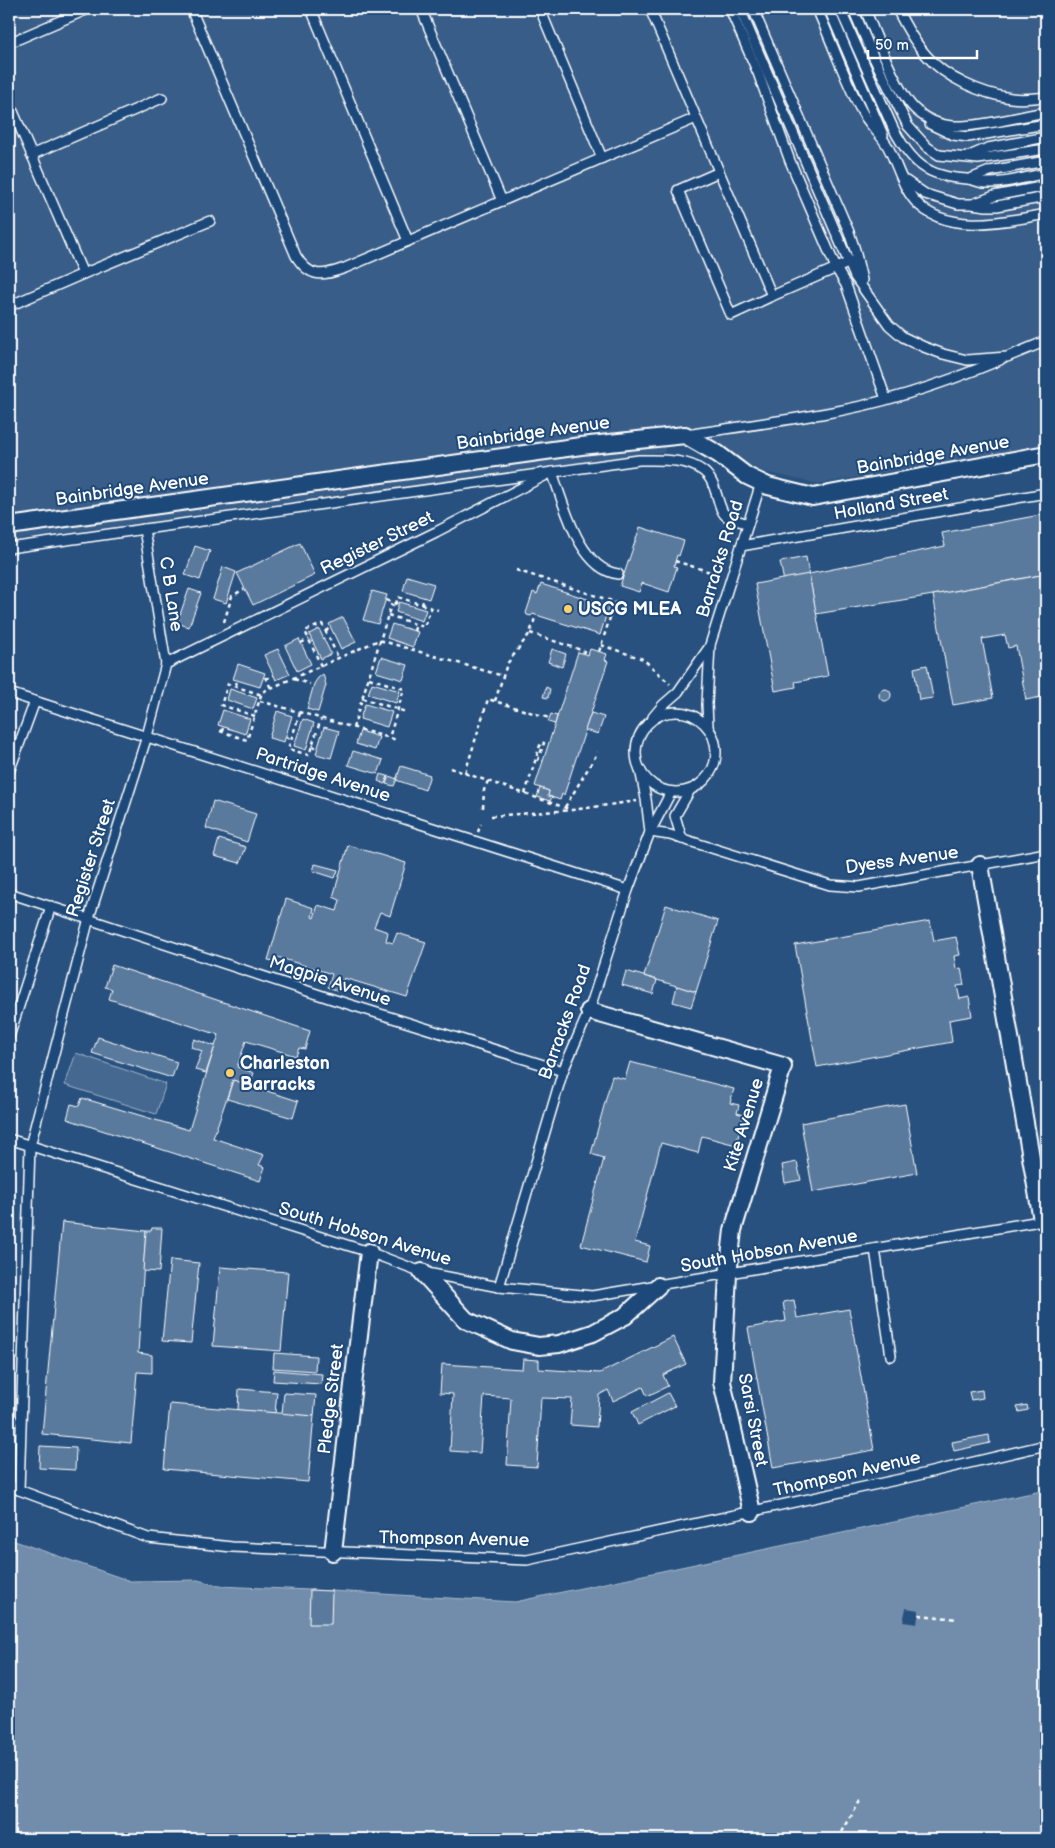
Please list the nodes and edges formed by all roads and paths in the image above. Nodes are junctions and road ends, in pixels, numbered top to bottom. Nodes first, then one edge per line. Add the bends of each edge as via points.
1 (88, 9) edge
2 (191, 9) edge
3 (311, 9) edge
4 (421, 9) edge
5 (540, 9) edge
6 (650, 9) edge
7 (730, 9) edge
8 (740, 9) edge
9 (753, 9) edge
10 (817, 9) edge
11 (829, 9) edge
12 (840, 9) edge
13 (853, 9) edge
14 (865, 9) edge
15 (898, 9) edge
16 (9, 43) edge
17 (1046, 97) edge
18 (162, 98) dead end
19 (9, 102) edge
20 (916, 110) junction
21 (1046, 112) edge
22 (696, 118) junction
23 (12, 119) edge
24 (1046, 124) edge
25 (1046, 137) edge
26 (887, 146) junction
27 (1046, 149) edge
28 (31, 154) junction
29 (967, 157) junction
30 (602, 158) junction
31 (1046, 161) edge
32 (719, 172) junction
33 (1046, 173) edge
34 (902, 177) junction
35 (970, 179) junction
36 (1046, 186) edge
37 (1046, 197) edge
38 (502, 201) junction
39 (972, 204) junction
40 (1046, 214) edge
41 (210, 221) dead end
42 (408, 241) junction
43 (853, 261) junction
44 (836, 268) junction
45 (83, 274) junction
46 (772, 296) junction
47 (9, 306) edge
48 (1046, 341) edge
49 (1007, 357) junction
50 (886, 399) junction
51 (686, 435) junction
52 (1046, 454) edge
53 (552, 472) junction
54 (761, 483) junction
55 (1046, 493) edge
56 (748, 524) junction
57 (9, 526) edge
58 (144, 529) junction
59 (741, 546) junction
60 (9, 548) edge
61 (675, 561) dead end
62 (516, 570) dead end
63 (618, 574) dead end
64 (720, 576) dead end
65 (244, 589) dead end
66 (424, 597) dead end
67 (386, 600) dead end
68 (396, 604) junction
69 (422, 604) junction
70 (431, 608) junction
71 (438, 610) dead end
72 (388, 615) junction
73 (536, 615) dead end
74 (416, 624) junction
75 (331, 628) dead end
76 (325, 631) junction
77 (414, 631) dead end
78 (530, 633) junction
79 (219, 638) junction
80 (309, 639) junction
81 (380, 640) junction
82 (301, 643) dead end
83 (601, 645) junction
84 (710, 645) junction
85 (599, 652) dead end
86 (583, 653) dead end
87 (338, 658) junction
88 (166, 664) junction
89 (321, 666) junction
90 (274, 675) dead end
91 (503, 676) junction
92 (368, 678) junction
93 (292, 679) junction
94 (237, 680) dead end
95 (310, 684) dead end
96 (236, 686) junction
97 (673, 687) dead end
98 (271, 688) junction
99 (9, 692) edge
100 (262, 695) junction
101 (362, 698) junction
102 (35, 700) junction
103 (260, 701) junction
104 (495, 701) junction
105 (398, 710) junction
106 (242, 712) junction
107 (300, 712) junction
108 (406, 712) dead end
109 (241, 716) dead end
110 (255, 716) junction
111 (321, 718) junction
112 (549, 718) dead end
113 (648, 723) junction
114 (708, 726) junction
115 (223, 727) dead end
116 (352, 728) junction
117 (147, 736) junction
118 (286, 737) dead end
119 (389, 738) junction
120 (291, 739) junction
121 (397, 740) dead end
122 (312, 746) junction
123 (318, 748) dead end
124 (598, 752) dead end
125 (543, 761) dead end
126 (450, 768) dead end
127 (640, 769) junction
128 (9, 772) edge
129 (465, 774) junction
130 (488, 781) junction
131 (690, 790) junction
132 (671, 792) junction
133 (525, 794) junction
134 (640, 800) dead end
135 (483, 808) dead end
136 (565, 808) junction
137 (572, 810) junction
138 (491, 816) dead end
139 (481, 824) dead end
140 (478, 832) dead end
141 (650, 832) junction
142 (682, 839) junction
143 (1046, 853) edge
144 (980, 865) junction
145 (628, 890) junction
146 (9, 893) edge
147 (51, 906) junction
148 (89, 918) junction
149 (589, 1011) junction
150 (9, 1037) edge
151 (563, 1071) junction
152 (9, 1138) edge
153 (30, 1146) junction
154 (1044, 1220) edge
155 (875, 1249) junction
156 (369, 1252) junction
157 (422, 1272) junction
158 (728, 1275) junction
159 (658, 1286) junction
160 (499, 1287) junction
161 (891, 1356) dead end
162 (1046, 1445) edge
163 (9, 1484) edge
164 (20, 1490) junction
165 (752, 1512) junction
166 (333, 1552) junction
167 (919, 1614) dead end
168 (958, 1619) dead end
169 (860, 1801) dead end
170 (838, 1839) edge

1 - 16 lane
2 - 42 lane via 301,265 319,275 329,274
3 - 42 lane
4 - 38 lane
5 - 30 lane
6 - 22 lane
7 - 44 lane
8 - 43 lane
9 - 43 lane via 849,232
10 - 26 lane via 861,111
11 - 26 lane
12 - 35 lane via 907,152 934,173 954,179
13 - 29 lane via 908,126 926,147 939,155
14 - 20 lane via 900,87
15 - 17 lane via 926,56 942,70 990,93 1011,98
18 - 28 lane
19 - 23 lane
20 - 21 lane via 933,121 957,126
20 - 24 lane via 942,131 968,137
22 - 30 lane
22 - 32 lane
23 - 28 lane
25 - 29 lane via 988,148
26 - 34 lane
27 - 29 lane via 989,159
28 - 45 lane
30 - 38 lane
31 - 35 lane via 990,171
32 - 46 lane
32 - 46 lane via 678,190 731,314
33 - 35 lane via 992,183
34 - 39 lane via 913,187 943,201
34 - 40 lane via 916,202 930,213 953,221 979,224
36 - 39 lane via 994,196
37 - 39 lane via 997,206
38 - 42 lane
41 - 45 lane
43 - 44 lane
43 - 49 lane via 864,288 889,325 903,337 943,354 968,360
44 - 46 lane
44 - 50 lane via 846,285
45 - 47 lane
48 - 49 lane
49 - 50 lane via 962,376
50 - 51 lane via 823,414
51 - 54 street, Bainbridge Avenue
51 - 57 street, Bainbridge Avenue via 581,446
52 - 54 street, Bainbridge Avenue via 813,497
53 - 56 lane via 639,460 679,462 704,471 718,494 723,513
53 - 58 lane
53 - 63 lane via 589,558 603,570
53 - 79 lane, Register Street
54 - 56 lane, Barracks Road
55 - 59 lane, Holland Street
56 - 59 lane, Barracks Road
58 - 60 lane
58 - 88 lane, C B Lane
59 - 84 lane, Barracks Road
61 - 64 path
62 - 83 path via 615,602
65 - 79 path via 232,596
66 - 69 path
67 - 68 path
68 - 69 path via 398,597
68 - 72 path via 395,607 391,605
69 - 70 path
70 - 71 path
70 - 74 path via 424,627
72 - 74 path
72 - 81 path
73 - 78 path
74 - 77 path
75 - 76 path
76 - 80 path via 322,624 305,631
76 - 87 path
78 - 86 path
78 - 91 path via 507,664
79 - 88 lane, Register Street
80 - 82 path
80 - 89 path
81 - 87 path
81 - 91 path
81 - 92 path
83 - 85 path
83 - 97 path via 643,659
84 - 113 lane via 678,692
84 - 114 lane
87 - 89 path
88 - 117 lane, Register Street
89 - 93 path
90 - 98 path via 266,678
91 - 104 path
92 - 101 path
92 - 105 path via 404,689
93 - 95 path
93 - 98 path
94 - 96 path
96 - 100 path
96 - 106 path via 228,684 221,705
98 - 100 path
99 - 102 lane, Partridge Avenue
100 - 103 path
101 - 105 path
101 - 116 path
102 - 117 lane, Partridge Avenue
102 - 128 lane
103 - 107 path
103 - 110 path
104 - 112 path
104 - 129 path via 488,699
105 - 108 path
105 - 119 path
106 - 109 path
106 - 110 path
107 - 111 path
107 - 120 path
110 - 115 path via 247,740 221,731
111 - 116 path
111 - 122 path
113 - 114 lane via 673,711 687,712
113 - 127 lane via 639,734 636,748 636,762
114 - 131 lane via 716,744 716,763 710,775
116 - 119 path
117 - 145 lane, Partridge Avenue
117 - 148 lane, Register Street
118 - 120 path
119 - 121 path
120 - 122 path via 288,749 309,755
122 - 123 path
124 - 136 path
125 - 133 path via 538,760 544,743 541,742
126 - 129 path
127 - 132 lane via 652,785
127 - 141 lane, Barracks Road
129 - 130 path
130 - 133 path
130 - 135 path
131 - 132 lane
131 - 142 lane via 675,816
132 - 141 lane
133 - 136 path
134 - 137 path
136 - 137 path
137 - 138 path
139 - 140 path
141 - 142 lane, Dyess Avenue
141 - 145 lane, Barracks Road
142 - 144 lane, Dyess Avenue via 830,885 859,887
143 - 144 lane, Dyess Avenue
144 - 154 street
145 - 149 lane, Barracks Road
146 - 147 lane, Magpie Avenue
147 - 148 lane, Magpie Avenue
147 - 150 lane
148 - 151 lane, Magpie Avenue
148 - 153 lane, Register Street
149 - 151 lane, Barracks Road
149 - 158 street, Kite Avenue via 783,1066 732,1230
151 - 160 lane, Barracks Road
152 - 153 lane, South Hobson Avenue
153 - 156 lane, South Hobson Avenue
153 - 164 lane, Register Street
154 - 155 lane, South Hobson Avenue
155 - 158 lane, South Hobson Avenue
155 - 161 lane
156 - 157 lane, South Hobson Avenue
156 - 166 street, Pledge Street
157 - 159 street via 466,1320 512,1341 538,1346 559,1344 593,1334 625,1316
157 - 160 lane, South Hobson Avenue
158 - 159 lane, South Hobson Avenue
158 - 165 street, Sarsi Street via 722,1382
159 - 160 lane, South Hobson Avenue via 592,1296
162 - 165 lane, Thompson Avenue
163 - 164 lane, Thompson Avenue
164 - 166 lane, Thompson Avenue via 148,1538 232,1547
165 - 166 lane, Thompson Avenue via 527,1560
167 - 168 path
169 - 170 path

